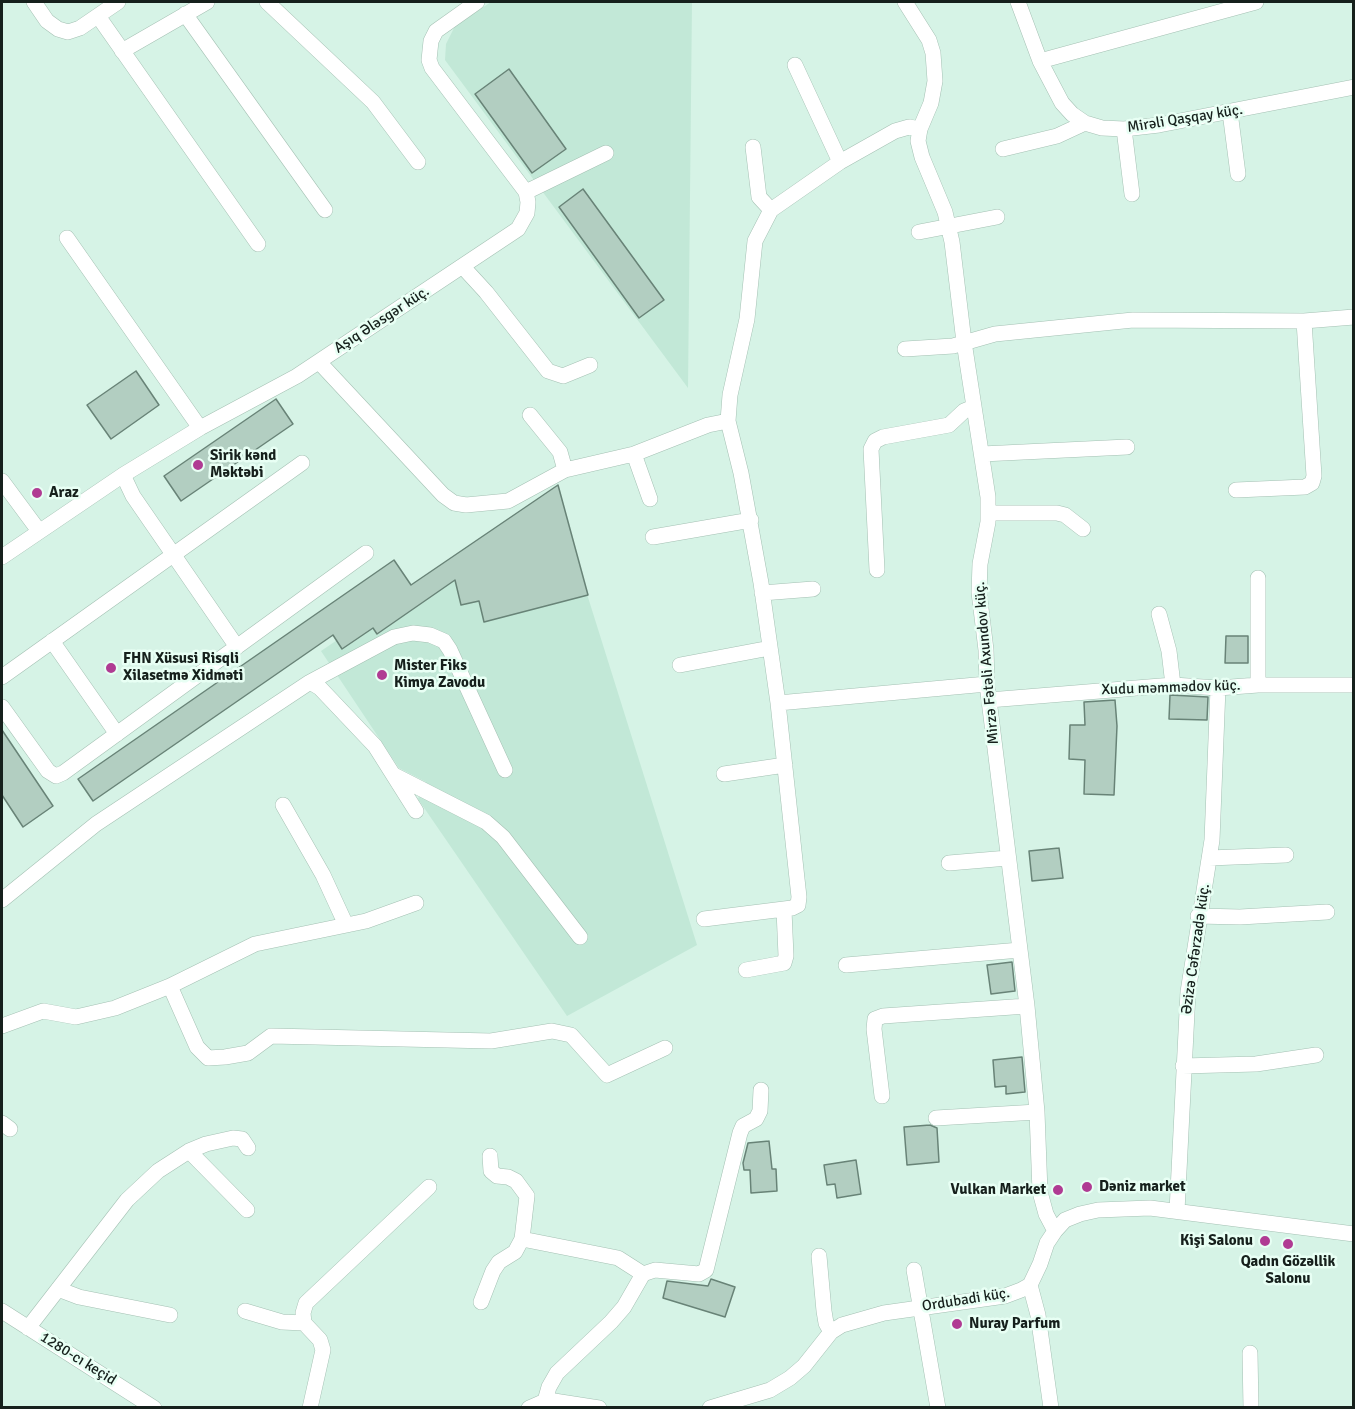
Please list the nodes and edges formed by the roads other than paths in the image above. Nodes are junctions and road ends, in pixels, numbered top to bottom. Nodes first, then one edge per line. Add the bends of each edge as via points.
1 (34, 2) edge
2 (118, 2) edge
3 (207, 2) edge
4 (267, 2) edge
5 (477, 2) edge
6 (905, 2) edge
7 (1018, 2) edge
8 (1256, 2) edge
9 (185, 14) junction
10 (98, 15) junction
11 (122, 51) junction
12 (1040, 61) junction
13 (795, 65) dead end
14 (1353, 87) edge
15 (1230, 112) junction
16 (1085, 123) junction
17 (920, 129) junction
18 (1124, 129) junction
19 (753, 147) dead end
20 (1003, 149) dead end
21 (606, 153) dead end
22 (418, 162) dead end
23 (840, 162) junction
24 (1239, 174) dead end
25 (526, 192) junction
26 (1132, 194) dead end
27 (325, 210) dead end
28 (771, 210) junction
29 (997, 217) dead end
30 (948, 225) junction
31 (919, 232) dead end
32 (67, 238) dead end
33 (258, 244) dead end
34 (463, 267) junction
35 (1353, 317) edge
36 (1304, 321) junction
37 (964, 342) junction
38 (905, 349) dead end
39 (319, 362) junction
40 (590, 365) dead end
41 (974, 407) junction
42 (530, 415) dead end
43 (728, 421) junction
44 (200, 428) junction
45 (1127, 447) dead end
46 (634, 454) junction
47 (982, 454) junction
48 (302, 463) dead end
49 (565, 470) junction
50 (123, 475) junction
51 (2, 481) edge
52 (1236, 490) dead end
53 (650, 499) dead end
54 (989, 513) junction
55 (751, 520) junction
56 (1083, 529) dead end
57 (39, 531) junction
58 (653, 537) dead end
59 (366, 553) dead end
60 (174, 554) junction
61 (2, 557) edge
62 (877, 570) dead end
63 (1258, 578) dead end
64 (813, 589) dead end
65 (762, 593) junction
66 (1159, 614) dead end
67 (52, 641) junction
68 (237, 647) junction
69 (770, 648) junction
70 (680, 665) dead end
71 (2, 677) edge
72 (310, 682) junction
73 (1173, 685) junction
74 (1258, 685) junction
75 (1353, 685) edge
76 (1218, 688) junction
77 (988, 692) junction
78 (778, 703) junction
79 (2, 707) edge
80 (117, 734) junction
81 (785, 765) junction
82 (505, 770) dead end
83 (724, 774) dead end
84 (394, 775) junction
85 (283, 805) dead end
86 (416, 811) dead end
87 (1286, 855) dead end
88 (1008, 858) junction
89 (1209, 858) junction
90 (949, 863) dead end
91 (2, 900) edge
92 (416, 903) dead end
93 (784, 910) junction
94 (1327, 912) dead end
95 (1198, 916) junction
96 (704, 919) dead end
97 (346, 925) junction
98 (580, 937) dead end
99 (1020, 950) junction
100 (846, 965) dead end
101 (746, 970) dead end
102 (170, 986) junction
103 (1027, 1006) junction
104 (2, 1026) edge
105 (665, 1048) dead end
106 (1316, 1055) dead end
107 (1183, 1066) junction
108 (761, 1090) dead end
109 (882, 1096) dead end
110 (1037, 1112) junction
111 (936, 1118) dead end
112 (248, 1148) dead end
113 (189, 1151) junction
114 (490, 1156) dead end
115 (429, 1186) dead end
116 (247, 1210) dead end
117 (1177, 1211) junction
118 (1055, 1231) junction
119 (1353, 1233) edge
120 (522, 1239) junction
121 (819, 1257) dead end
122 (915, 1270) dead end
123 (643, 1274) junction
124 (1030, 1285) junction
125 (58, 1289) junction
126 (481, 1302) dead end
127 (922, 1307) junction
128 (2, 1311) edge
129 (245, 1311) dead end
130 (170, 1315) dead end
131 (304, 1323) junction
132 (28, 1328) junction
133 (831, 1332) junction
134 (1250, 1353) dead end
135 (545, 1401) junction
136 (742, 1403) edge
137 (154, 1407) edge
138 (310, 1407) edge
139 (529, 1407) edge
140 (599, 1407) edge
141 (710, 1407) edge
142 (938, 1407) edge
143 (1051, 1407) edge
144 (1251, 1407) edge

1 - 10 street via 47,21 68,32
2 - 10 street
3 - 9 street
4 - 22 street via 373,102
5 - 25 street via 436,31 429,60
6 - 17 street, Mirzə Fətəli Axundov küç. via 929,39 933,53 935,81
7 - 12 street
8 - 12 street
9 - 11 street
9 - 27 street
10 - 11 street
11 - 33 street
12 - 16 street via 1062,103
13 - 23 street
14 - 15 street, Mirəli Qaşqay küç.
15 - 18 street, Mirəli Qaşqay küç.
15 - 24 street
16 - 18 street, Mirəli Qaşqay küç.
16 - 20 street via 1058,136
17 - 23 street via 895,131
17 - 30 street, Mirzə Fətəli Axundov küç. via 922,157
18 - 26 street
19 - 28 street via 759,197
21 - 25 street
23 - 28 street
25 - 34 street, Aşıq Ələsgər küç. via 527,213 518,229
28 - 43 street via 755,241 747,319
29 - 30 street
30 - 31 street
30 - 37 street, Mirzə Fətəli Axundov küç.
32 - 44 street
34 - 39 street, Aşıq Ələsgər küç.
34 - 40 street via 548,371 563,376
35 - 36 street
36 - 37 street via 1133,320 995,334
36 - 52 street via 1312,483 1305,487
37 - 38 street
37 - 41 street, Mirzə Fətəli Axundov küç.
39 - 44 street, Aşıq Ələsgər küç.
39 - 49 street via 454,503 508,501
41 - 47 street, Mirzə Fətəli Axundov küç.
41 - 62 street via 949,425 875,441 872,448
42 - 49 street via 560,452
43 - 46 street
43 - 55 street
44 - 50 street, Aşıq Ələsgər küç.
45 - 47 street
46 - 49 street
46 - 53 street
47 - 54 street, Mirzə Fətəli Axundov küç.
48 - 60 street
50 - 57 street, Aşıq Ələsgər küç.
50 - 60 street
51 - 57 street
54 - 56 street via 1057,513
54 - 77 street, Mirzə Fətəli Axundov küç. via 979,592
55 - 58 street
55 - 65 street
57 - 61 street, Aşıq Ələsgər küç.
59 - 68 street
60 - 67 street
60 - 68 street
63 - 74 street
64 - 65 street
65 - 69 street
66 - 73 street
67 - 71 street
67 - 80 street
68 - 80 street
69 - 70 street
69 - 78 street
72 - 82 street via 394,637 413,633 444,641
72 - 84 street via 366,735
72 - 91 street via 96,824
73 - 76 street, Xudu məmmədov küç.
73 - 77 street, Xudu məmmədov küç.
74 - 75 street, Xudu məmmədov küç.
74 - 76 street, Xudu məmmədov küç.
76 - 89 street, Əzizə Cəfərzadə küç.
77 - 78 street, Xudu məmmədov küç.
77 - 88 street, Mirzə Fətəli Axundov küç.
78 - 81 street
79 - 80 street via 48,771 56,776
81 - 83 street
81 - 93 street via 799,897 798,905
84 - 86 street
84 - 98 street via 486,822 503,837
85 - 97 street
87 - 89 street
88 - 90 street
88 - 99 street, Mirzə Fətəli Axundov küç.
89 - 95 street, Əzizə Cəfərzadə küç.
92 - 97 street
93 - 96 street
93 - 101 street via 784,963
94 - 95 street
95 - 107 street, Əzizə Cəfərzadə küç.
97 - 102 street via 255,944
99 - 100 street
99 - 103 street, Mirzə Fətəli Axundov küç.
102 - 104 street via 115,1008 76,1017 43,1011
102 - 105 street via 197,1047 208,1058 249,1053 271,1036 491,1041 552,1031 571,1035 607,1075
103 - 109 street via 875,1019
103 - 110 street, Mirzə Fətəli Axundov küç.
106 - 107 street via 1256,1064
107 - 117 street, Əzizə Cəfərzadə küç.
108 - 123 street via 760,1111 740,1133 706,1270 699,1274 655,1270
110 - 111 street
110 - 118 street, Mirzə Fətəli Axundov küç. via 1040,1192
112 - 113 street via 242,1139 233,1138
113 - 116 street
113 - 125 street via 158,1171 127,1200
114 - 120 street via 491,1171 516,1181 527,1196
115 - 131 street via 306,1304
117 - 118 street, Ordubadi küç. via 1098,1210 1065,1220
117 - 119 street, Ordubadi küç.
118 - 124 street, Ordubadi küç.
120 - 123 street via 618,1258
120 - 126 street via 515,1252 493,1271
121 - 133 street via 824,1311
122 - 127 street
123 - 135 street via 611,1322 557,1373
124 - 127 street, Ordubadi küç. via 1005,1296
124 - 143 street
125 - 130 street
125 - 132 street
127 - 133 street, Ordubadi küç. via 853,1321
127 - 142 street
128 - 132 street, 1280-cı keçid
129 - 131 street via 282,1322
131 - 138 street via 320,1340 323,1350
132 - 137 street, 1280-cı keçid
133 - 136 street, Ordubadi küç. via 790,1378
134 - 144 street
135 - 139 street
135 - 140 street
136 - 141 street, Ordubadi küç.

